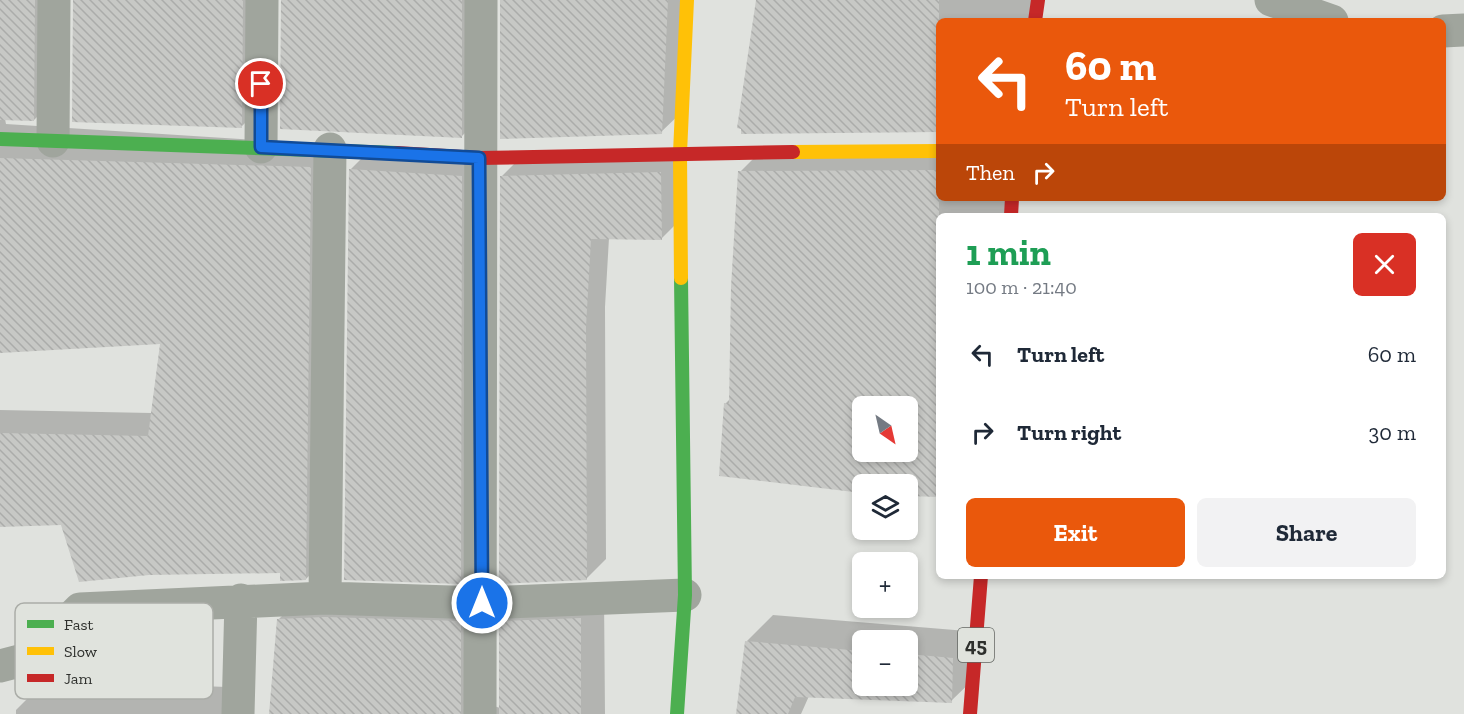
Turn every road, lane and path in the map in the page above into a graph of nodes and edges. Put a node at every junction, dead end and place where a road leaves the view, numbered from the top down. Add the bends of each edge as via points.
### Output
1 (54, 0) edge
2 (262, 0) edge
3 (481, 0) edge
4 (687, 0) edge
5 (1038, 0) edge
6 (1270, 0) edge
7 (1035, 18) edge
8 (1323, 18) edge
9 (1464, 30) edge
10 (1446, 31) edge
11 (0, 139) edge
12 (53, 141) junction
13 (261, 147) junction
14 (330, 149) junction
15 (936, 151) edge
16 (680, 153) junction
17 (479, 158) junction
18 (981, 579) edge
19 (685, 595) junction
20 (325, 597) junction
21 (241, 600) junction
22 (187, 603) edge
23 (482, 603) junction
24 (15, 662) edge
25 (0, 666) edge
26 (238, 714) edge
27 (480, 714) edge
28 (676, 714) edge
29 (970, 714) edge

1 - 12 street
2 - 13 street
3 - 17 street
4 - 16 street
5 - 7 street
6 - 8 street
9 - 10 street
11 - 12 street
12 - 13 street
13 - 14 street
14 - 17 street
14 - 20 street
15 - 16 street
16 - 17 street
16 - 19 street
17 - 23 street
18 - 29 street, 45
19 - 23 street
19 - 28 street
20 - 21 street
20 - 23 street
21 - 22 street
21 - 26 street
23 - 27 street
24 - 25 street

